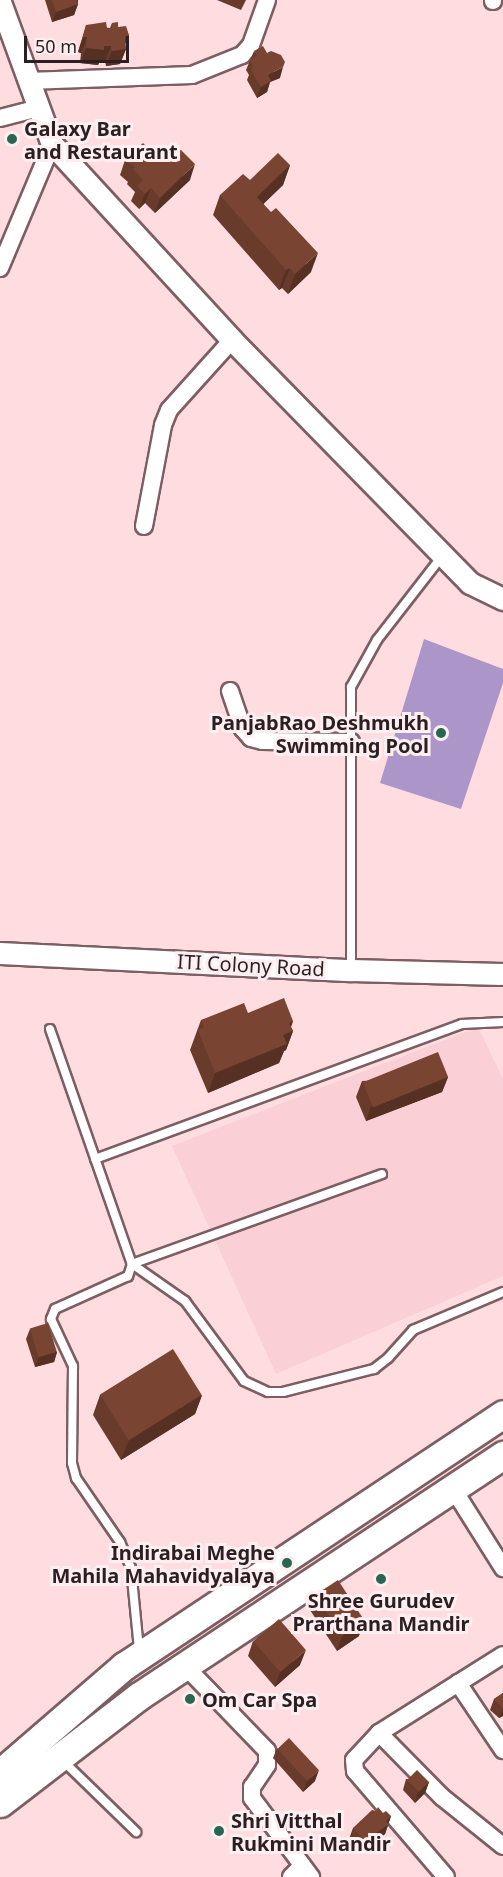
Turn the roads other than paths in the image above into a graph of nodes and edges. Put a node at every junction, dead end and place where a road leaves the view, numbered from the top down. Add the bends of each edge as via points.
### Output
1 (267, 0) edge
2 (0, 2) edge
3 (28, 81) junction
4 (39, 108) junction
5 (0, 118) edge
6 (52, 144) junction
7 (0, 268) edge
8 (232, 340) junction
9 (144, 526) dead end
10 (443, 555) junction
11 (503, 599) edge
12 (230, 692) dead end
13 (351, 742) junction
14 (0, 953) edge
15 (351, 969) junction
16 (503, 974) edge
17 (503, 1022) edge
18 (50, 1029) dead end
19 (95, 1159) junction
20 (382, 1174) dead end
21 (132, 1264) junction
22 (503, 1292) edge
23 (503, 1414) edge
24 (503, 1455) edge
25 (452, 1487) junction
26 (503, 1568) edge
27 (503, 1655) edge
28 (131, 1661) junction
29 (186, 1666) junction
30 (458, 1683) junction
31 (139, 1696) junction
32 (379, 1733) junction
33 (503, 1750) edge
34 (59, 1757) junction
35 (0, 1773) edge
36 (0, 1803) edge
37 (136, 1832) dead end
38 (503, 1846) edge
39 (301, 1873) edge
40 (446, 1877) edge

1 - 3 street via 251,45 242,55 192,75
2 - 3 street
3 - 4 street
4 - 5 street
4 - 6 street
6 - 7 street
6 - 8 street
8 - 9 street via 169,410
8 - 10 street
10 - 11 street via 470,583
10 - 13 lane via 377,640 351,687
12 - 13 street via 243,729 251,738 269,742
13 - 15 lane
14 - 15 street, ITI Colony Road
15 - 16 street, ITI Colony Road
17 - 19 lane via 462,1024
18 - 19 lane
19 - 21 lane
20 - 21 lane
21 - 22 lane via 185,1301 244,1381 268,1392 283,1392 374,1369 413,1330
21 - 28 lane via 128,1276 55,1309 51,1319 73,1366 72,1463 76,1478 120,1542 131,1568
23 - 28 main road
24 - 25 main road
25 - 26 street
25 - 29 main road
27 - 30 street
28 - 31 main road
28 - 35 main road
29 - 31 main road
29 - 39 street via 267,1751 267,1765 252,1787 252,1797
30 - 32 street
30 - 33 street
31 - 34 main road
32 - 38 street via 442,1797
32 - 40 street via 354,1760 354,1771
34 - 36 main road
34 - 37 lane

